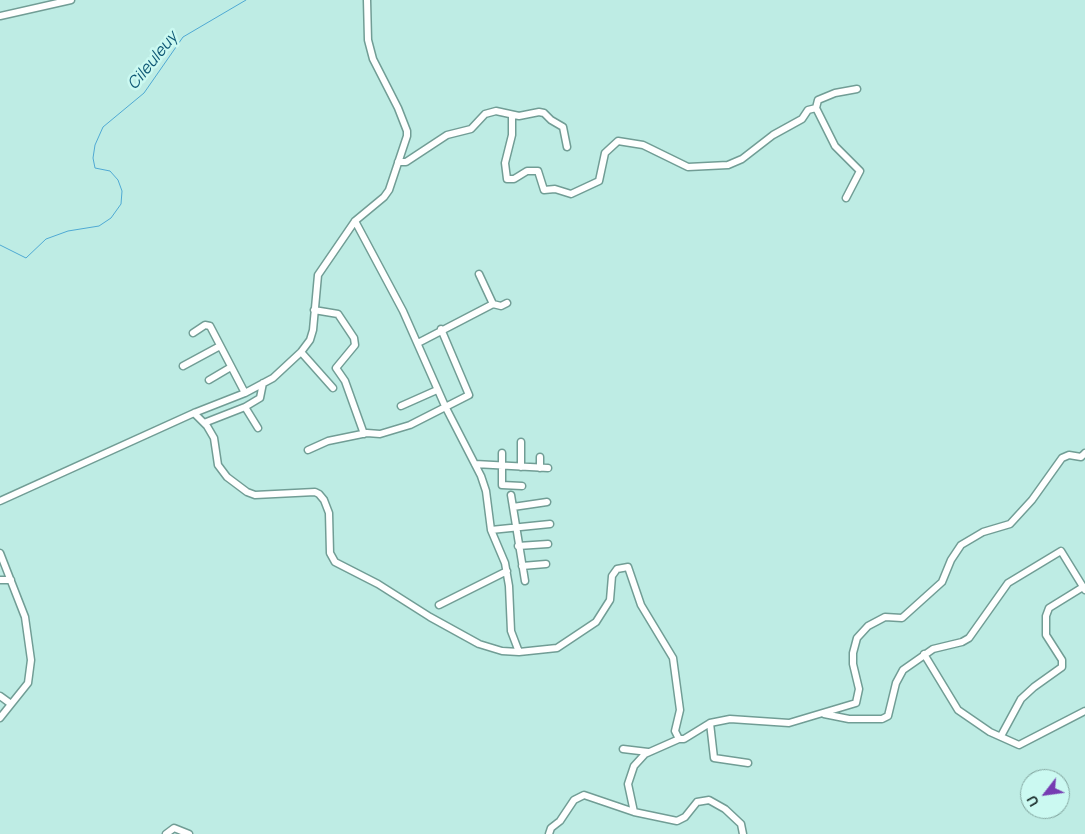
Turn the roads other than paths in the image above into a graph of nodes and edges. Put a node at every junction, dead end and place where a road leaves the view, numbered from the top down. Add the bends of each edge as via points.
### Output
1 (71, 0) edge
2 (367, 0) edge
3 (0, 16) edge
4 (857, 89) dead end
5 (816, 108) junction
6 (512, 116) junction
7 (567, 147) dead end
8 (398, 162) junction
9 (846, 198) dead end
10 (355, 221) junction
11 (479, 274) dead end
12 (493, 304) junction
13 (507, 304) dead end
14 (314, 310) junction
15 (441, 329) junction
16 (193, 333) dead end
17 (418, 342) junction
18 (220, 346) junction
19 (301, 352) junction
20 (183, 366) dead end
21 (230, 367) junction
22 (209, 380) dead end
23 (263, 383) junction
24 (333, 388) dead end
25 (437, 390) junction
26 (245, 393) junction
27 (401, 406) dead end
28 (445, 406) junction
29 (245, 407) junction
30 (194, 413) junction
31 (204, 423) junction
32 (258, 428) dead end
33 (364, 434) junction
34 (521, 442) dead end
35 (308, 450) dead end
36 (502, 453) dead end
37 (1085, 453) edge
38 (540, 457) dead end
39 (475, 464) junction
40 (502, 467) junction
41 (521, 467) junction
42 (540, 468) junction
43 (548, 468) dead end
44 (522, 486) dead end
45 (511, 495) dead end
46 (0, 501) edge
47 (547, 502) dead end
48 (513, 507) junction
49 (550, 524) dead end
50 (516, 527) junction
51 (492, 530) junction
52 (548, 544) dead end
53 (518, 546) junction
54 (0, 552) edge
55 (546, 564) dead end
56 (522, 566) junction
57 (507, 571) junction
58 (0, 580) edge
59 (12, 580) junction
60 (525, 580) dead end
61 (1084, 589) edge
62 (439, 605) dead end
63 (520, 652) junction
64 (924, 654) junction
65 (0, 696) edge
66 (11, 704) junction
67 (1085, 711) edge
68 (823, 713) junction
69 (0, 718) edge
70 (710, 723) junction
71 (1001, 736) junction
72 (679, 739) junction
73 (623, 749) dead end
74 (650, 752) junction
75 (748, 763) dead end
76 (634, 812) junction
77 (166, 834) edge
78 (189, 834) edge
79 (549, 834) edge
80 (743, 834) edge

1 - 3 street
2 - 8 street via 368,40 373,58 407,131
4 - 5 street via 818,100
5 - 6 street via 808,110 802,120 728,165 688,167 656,150 618,141 605,153 599,181 571,194 555,189 544,190 538,171 527,171 514,179 507,179 505,163 512,135
5 - 9 street via 835,146 860,171
6 - 7 street via 544,113 563,127
6 - 8 street via 490,112 474,126 447,135 406,162
8 - 10 street via 393,182 384,197
10 - 14 street via 318,275
10 - 17 street
11 - 12 street
12 - 13 street
12 - 15 street
14 - 19 street via 311,335
14 - 33 street via 338,314 354,338 355,345 336,368 346,381
15 - 17 street
15 - 28 street via 470,393
16 - 18 street via 208,325
17 - 25 street
18 - 20 street
18 - 21 street
19 - 23 street
19 - 24 street
21 - 22 street
21 - 26 street
23 - 26 street
23 - 29 street via 259,399
25 - 27 street
25 - 28 street
26 - 30 street
28 - 33 street via 410,425 377,435
28 - 39 street
29 - 31 street
29 - 32 street
30 - 31 street
30 - 46 street
31 - 63 street via 214,438 218,465 227,477 247,492 255,495 315,492 322,496 331,527 331,557 340,567 378,584 479,644
33 - 35 street via 328,441
34 - 41 street
36 - 40 street
37 - 68 street via 1081,457 1069,454 1062,458 1010,524 983,532 961,545 942,582 902,618 885,617 868,626 857,638 853,653 858,701
38 - 42 street
39 - 40 street
39 - 51 street via 486,491
40 - 41 street
40 - 44 street via 502,485
41 - 42 street
42 - 43 street
45 - 48 street
47 - 48 street
48 - 50 street
49 - 50 street
50 - 51 street
50 - 53 street
51 - 57 street
52 - 53 street
53 - 56 street
54 - 59 street
55 - 56 street
56 - 60 street
57 - 62 street
57 - 63 street via 511,631
58 - 59 street
59 - 66 street via 25,617 31,660 28,683
61 - 64 street via 1061,551 1008,583 969,638
61 - 71 street via 1049,608 1046,634 1062,660 1062,667 1021,699
63 - 72 street via 558,648 589,628 610,600 612,576 617,568 628,567 641,605 673,658 680,710 675,732
64 - 68 street via 898,676 888,716 882,719 850,719
64 - 71 street via 958,710
65 - 66 street
66 - 69 street
67 - 71 street via 1023,744
68 - 70 street via 789,723 730,719
70 - 72 street
70 - 75 street via 714,758
72 - 74 street
73 - 74 street
74 - 76 street via 638,760 629,778
76 - 79 street via 584,795 574,800
76 - 80 street via 677,821 697,802 709,800 741,824
77 - 78 street via 174,828

